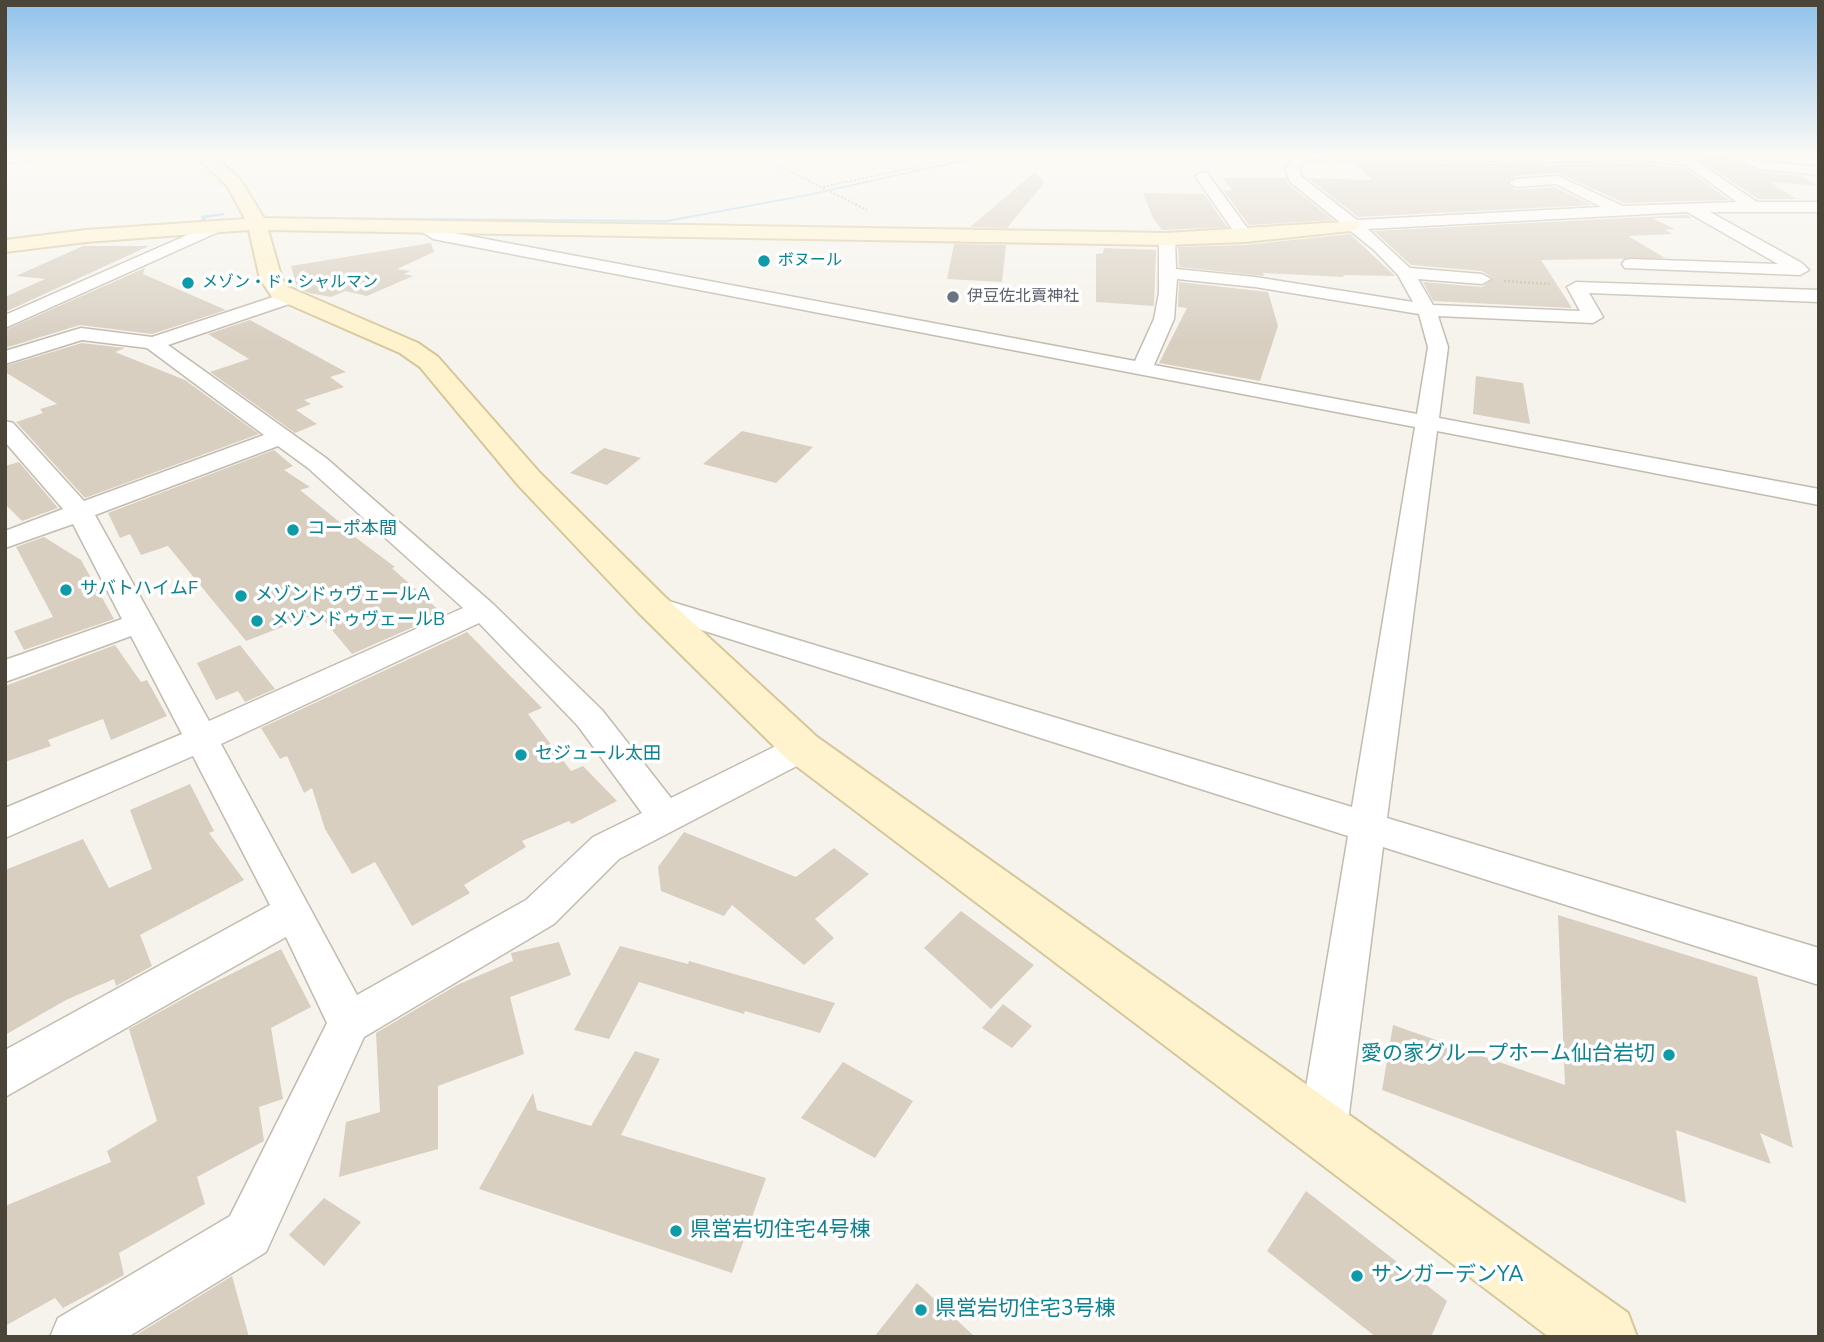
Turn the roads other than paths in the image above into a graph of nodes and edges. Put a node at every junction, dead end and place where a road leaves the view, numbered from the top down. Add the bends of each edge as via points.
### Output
1 (237, 217) edge
2 (1231, 217) edge
3 (1340, 217) edge
4 (1512, 217) edge
5 (1705, 217) edge
6 (238, 225) junction
7 (1350, 225) junction
8 (423, 227) junction
9 (1245, 236) junction
10 (1167, 239) junction
11 (5, 246) edge
12 (1631, 264) dead end
13 (1800, 270) junction
14 (1166, 273) junction
15 (1405, 273) junction
16 (1482, 279) road end
17 (1819, 280) edge
18 (1819, 296) edge
19 (288, 298) junction
20 (1427, 310) junction
21 (5, 322) edge
22 (153, 343) junction
23 (5, 358) edge
24 (1142, 369) junction
25 (1429, 423) junction
26 (282, 436) junction
27 (13, 447) edge
28 (1819, 496) edge
29 (80, 512) junction
30 (5, 540) edge
31 (652, 605) junction
32 (482, 610) junction
33 (139, 623) junction
34 (5, 672) edge
35 (201, 739) junction
36 (802, 748) junction
37 (666, 818) junction
38 (5, 824) edge
39 (1368, 827) junction
40 (294, 912) junction
41 (1819, 967) edge
42 (349, 1023) junction
43 (5, 1075) edge
44 (1322, 1129) junction
45 (78, 1336) edge
46 (1604, 1337) edge

1 - 6 street
2 - 9 street
3 - 7 street
4 - 7 street
5 - 13 street
6 - 8 street
6 - 11 street
6 - 19 street
6 - 21 street
7 - 9 street
7 - 15 street via 1380,246
8 - 10 street
8 - 24 street via 433,234
9 - 10 street
10 - 14 street
12 - 13 street
13 - 17 street
14 - 20 street via 1255,282
14 - 24 street via 1164,319
15 - 16 street
15 - 20 street
18 - 20 street via 1576,287 1593,317
19 - 22 street
19 - 31 street via 409,348 429,362 529,479
20 - 25 street via 1438,347
22 - 23 street via 81,334
22 - 26 street
24 - 25 street
25 - 28 street
25 - 39 street
26 - 29 street
26 - 32 street
27 - 29 street
29 - 30 street
29 - 33 street
31 - 36 street
31 - 39 street
32 - 35 street
32 - 37 street via 590,718
33 - 34 street
33 - 35 street
35 - 38 street
35 - 40 street
36 - 37 street
36 - 44 street
37 - 42 street via 606,848 540,912
39 - 41 street
39 - 44 street
40 - 42 street
40 - 43 street
42 - 45 street via 248,1234
44 - 46 street

